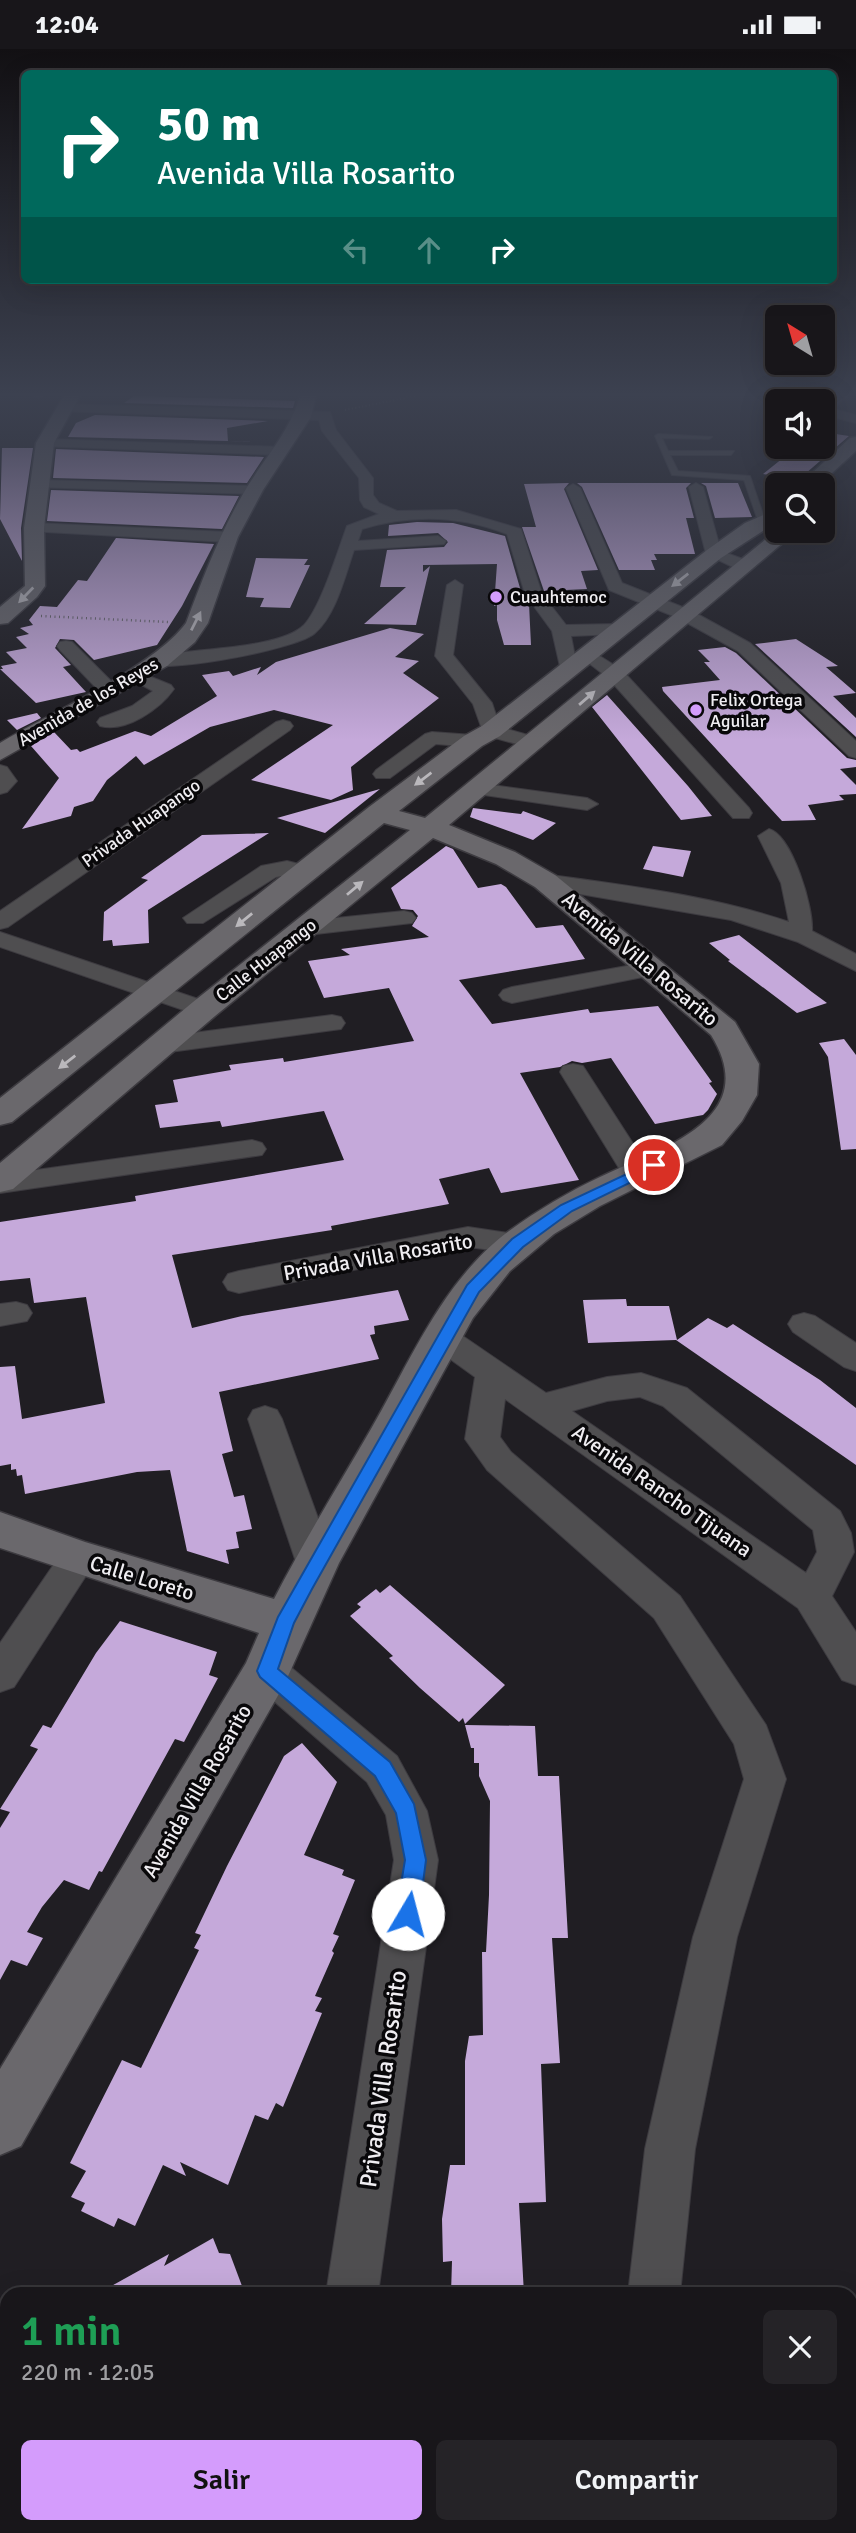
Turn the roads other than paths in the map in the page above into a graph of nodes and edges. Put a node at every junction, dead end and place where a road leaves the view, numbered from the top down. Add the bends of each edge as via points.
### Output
1 (36, 508) edge
2 (244, 508) edge
3 (377, 508) edge
4 (581, 508) edge
5 (702, 508) edge
6 (394, 515) junction
7 (34, 528) junction
8 (765, 532) edge
9 (228, 537) junction
10 (438, 541) dead end
11 (765, 542) edge
12 (347, 546) junction
13 (714, 554) junction
14 (745, 566) junction
15 (455, 585) dead end
16 (653, 602) junction
17 (684, 614) junction
18 (2, 615) edge
19 (618, 629) junction
20 (561, 631) junction
21 (66, 646) dead end
22 (578, 660) junction
23 (159, 661) junction
24 (615, 674) junction
25 (134, 675) junction
26 (108, 689) junction
27 (107, 722) dead end
28 (283, 726) dead end
29 (482, 736) junction
30 (535, 743) junction
31 (856, 752) edge
32 (0, 754) edge
33 (0, 771) edge
34 (383, 774) dead end
35 (0, 788) edge
36 (477, 789) junction
37 (587, 804) dead end
38 (741, 813) dead end
39 (379, 814) junction
40 (429, 827) junction
41 (769, 836) dead end
42 (303, 872) junction
43 (545, 881) junction
44 (195, 918) dead end
45 (404, 918) dead end
46 (0, 922) edge
47 (307, 928) junction
48 (800, 934) junction
49 (0, 939) edge
50 (856, 964) edge
51 (654, 968) junction
52 (157, 991) junction
53 (512, 995) dead end
54 (204, 1009) junction
55 (332, 1023) dead end
56 (162, 1045) junction
57 (573, 1072) dead end
58 (0, 1115) edge
59 (252, 1149) dead end
60 (638, 1173) junction
61 (0, 1182) edge
62 (517, 1243) junction
63 (239, 1282) dead end
64 (804, 1324) dead end
65 (443, 1338) junction
66 (856, 1359) edge
67 (492, 1372) junction
68 (541, 1407) junction
69 (265, 1419) dead end
70 (0, 1529) edge
71 (78, 1558) junction
72 (316, 1565) junction
73 (811, 1597) junction
74 (285, 1622) junction
75 (856, 1668) edge
76 (267, 1671) junction
77 (0, 1675) edge
78 (0, 2125) edge
79 (353, 2287) edge
80 (655, 2287) edge

1 - 7 main road
2 - 9 main road, Avenida de los Reyes
3 - 6 street
4 - 16 street via 611,582
5 - 13 street
6 - 12 street via 355,526
6 - 20 street via 464,514 515,532 534,594
7 - 9 street
7 -> 18 main road via 35,586
8 - 13 main road
23 -> 9 main road, Avenida de los Reyes via 197,624
10 - 12 street
11 - 14 main road, Calle Huapango
12 - 23 street via 316,618 303,635 268,645
13 - 14 street
13 -> 16 main road
14 - 17 main road, Calle Huapango
15 - 29 street via 444,656 482,703
16 - 17 street
16 - 19 main road
17 - 24 main road, Calle Huapango
17 - 31 street via 744,647
19 - 20 street
19 - 22 main road
20 - 22 street
21 - 26 street
22 - 24 street
22 - 29 main road
23 - 25 main road, Avenida de los Reyes
30 -> 24 main road, Calle Huapango
24 - 38 street
25 - 26 main road, Avenida de los Reyes
25 - 27 street via 158,683 164,688 161,694 140,709
26 - 32 main road, Avenida de los Reyes
28 - 46 street, Privada Huapango
29 - 30 street
29 - 34 street via 432,738
29 -> 39 main road
30 - 36 main road, Calle Huapango
33 - 35 street via 7,781
36 - 37 street
36 - 40 main road, Calle Huapango
39 - 40 main road, Avenida Villa Rosarito
39 - 42 main road
40 - 43 main road, Avenida Villa Rosarito via 496,852
47 -> 40 main road, Calle Huapango
41 - 48 street via 799,899
42 - 44 street via 287,868 269,871
42 -> 52 main road
43 - 48 street via 707,907
43 - 51 main road, Avenida Villa Rosarito
45 - 47 street
47 - 54 main road, Calle Huapango
48 - 50 street
49 - 52 street
51 - 53 street
51 - 60 main road, Avenida Villa Rosarito via 724,1029 743,1062 744,1085 726,1122 710,1137
52 - 54 street
52 -> 58 main road
54 - 56 main road, Calle Huapango
55 - 56 street
56 - 61 main road, Calle Huapango
57 - 60 street
59 - 61 street
60 - 62 main road, Avenida Villa Rosarito via 566,1208
62 - 63 street, Privada Villa Rosarito via 468,1237
62 - 65 main road, Avenida Villa Rosarito via 472,1289
64 - 66 street
65 - 67 street, Avenida Rancho Tijuana
65 - 72 main road, Avenida Villa Rosarito
67 - 68 street, Avenida Rancho Tijuana
67 - 80 street via 482,1439 499,1461 667,1607 751,1738 765,1779 715,1937 670,2149
68 - 73 street, Avenida Rancho Tijuana
68 - 73 street via 641,1385 675,1397 827,1521 837,1540 835,1558
69 - 72 street
70 - 71 main road, Calle Loreto
71 - 74 main road, Calle Loreto
71 - 77 street
72 - 74 main road, Avenida Villa Rosarito
73 - 75 street, Avenida Rancho Tijuana
74 - 76 main road, Avenida Villa Rosarito
76 - 78 main road, Avenida Villa Rosarito
76 - 79 street, Privada Villa Rosarito via 382,1769 406,1811 415,1860

